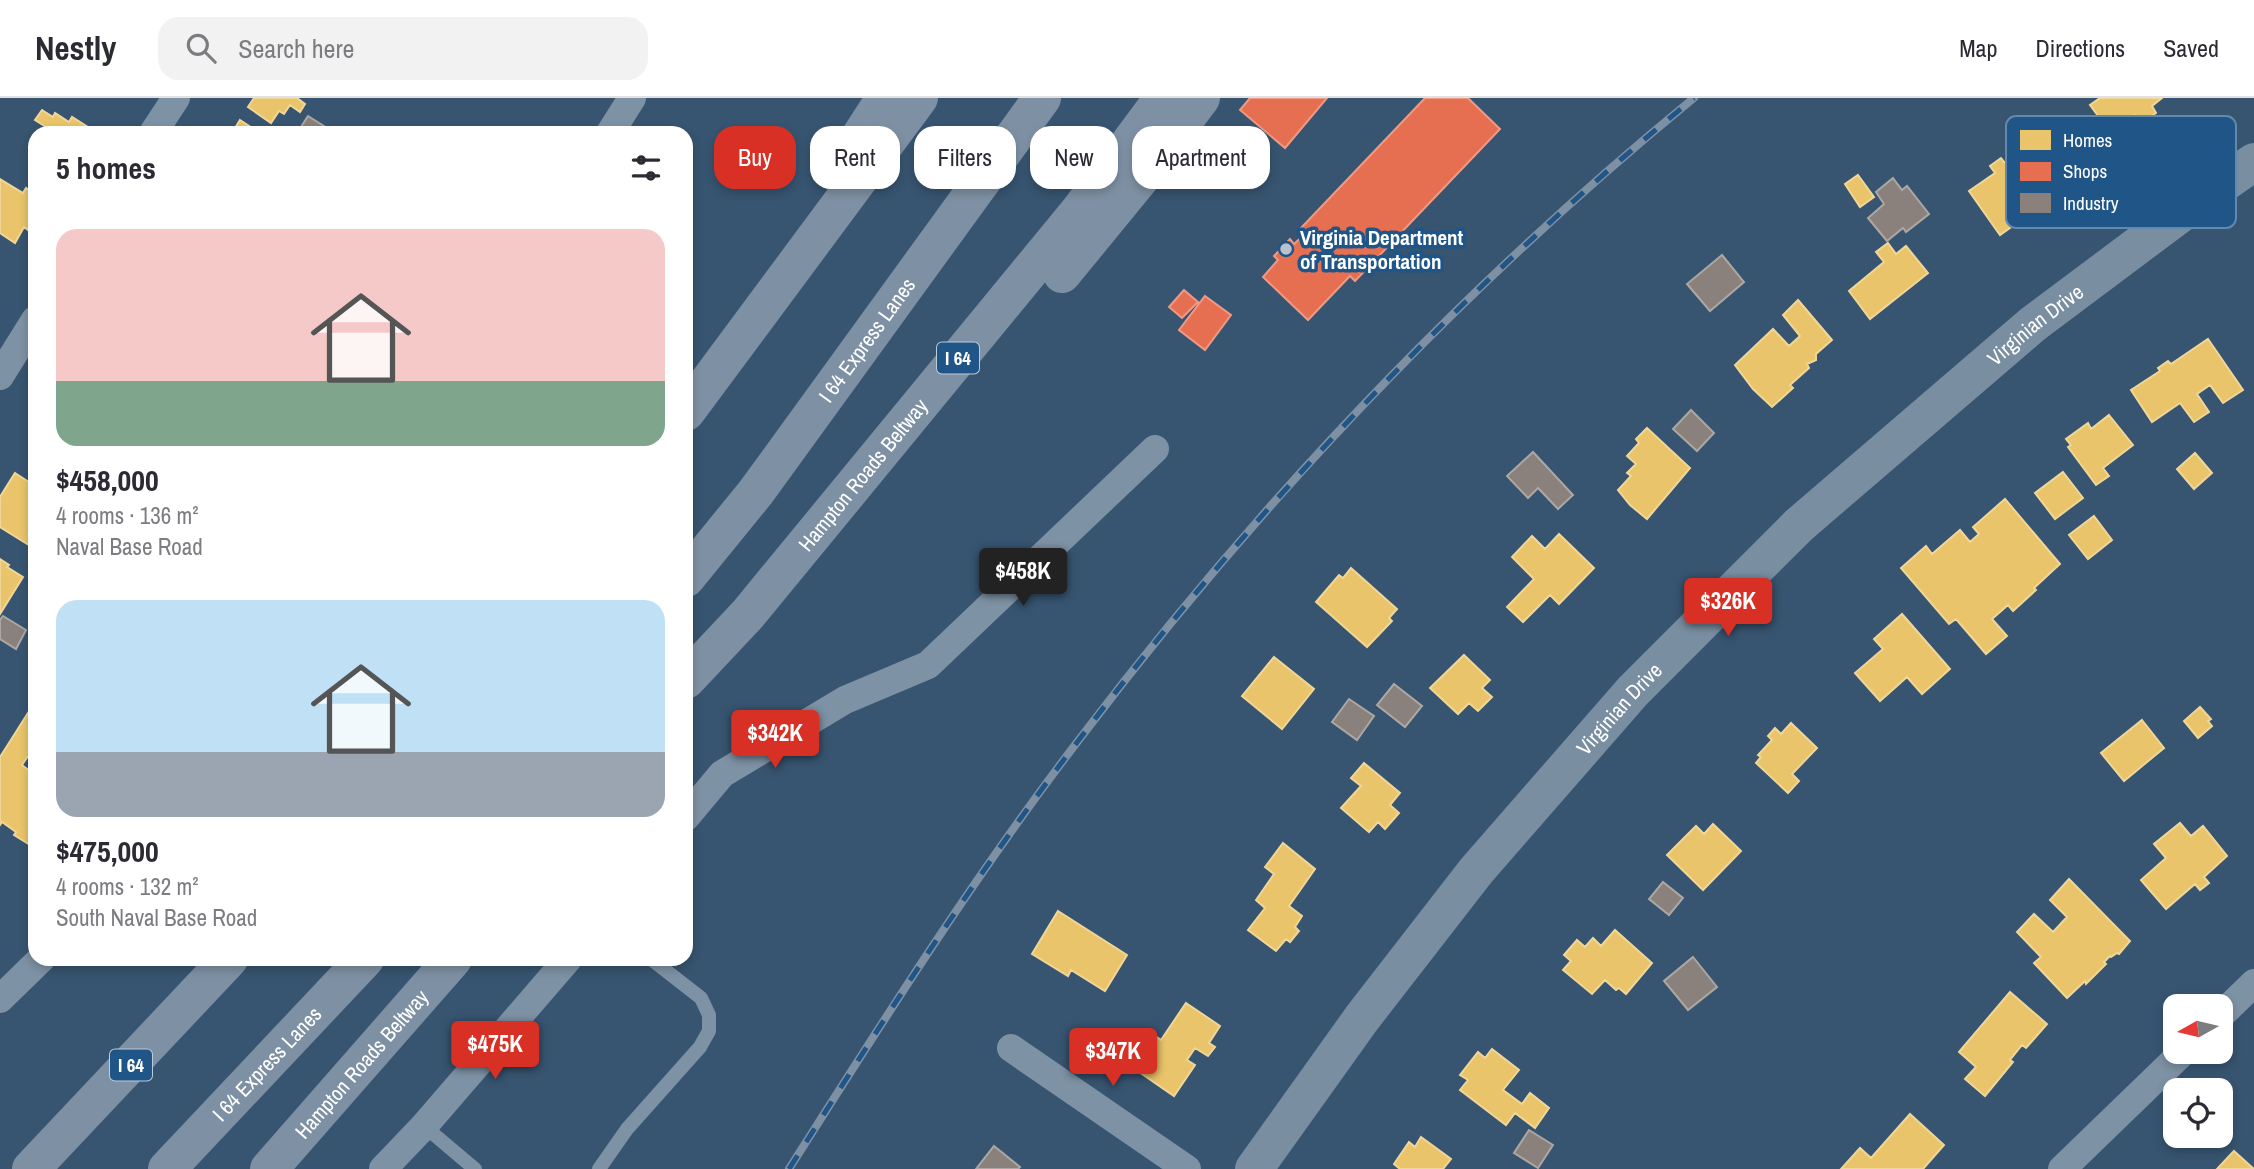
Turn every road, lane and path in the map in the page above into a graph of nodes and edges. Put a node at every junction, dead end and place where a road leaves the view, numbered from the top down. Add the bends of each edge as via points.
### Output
1 (176, 98) edge
2 (885, 98) edge
3 (919, 98) edge
4 (1042, 98) edge
5 (1163, 98) edge
6 (1201, 98) edge
7 (624, 101) edge
8 (158, 126) edge
9 (613, 126) edge
10 (2254, 162) edge
11 (2236, 175) edge
12 (2164, 228) edge
13 (28, 331) edge
14 (0, 376) edge
15 (710, 380) junction
16 (693, 403) edge
17 (1155, 449) dead end
18 (693, 569) edge
19 (748, 614) junction
20 (693, 673) edge
21 (693, 809) edge
22 (34, 966) edge
23 (222, 966) edge
24 (358, 966) edge
25 (447, 966) edge
26 (562, 966) edge
27 (659, 966) edge
28 (2254, 983) edge
29 (0, 999) edge
30 (2233, 1003) edge
31 (1011, 1048) dead end
32 (2171, 1064) edge
33 (424, 1126) junction
34 (32, 1169) edge
35 (167, 1169) edge
36 (269, 1169) edge
37 (383, 1169) edge
38 (475, 1169) edge
39 (599, 1169) edge
40 (1187, 1169) edge
41 (1254, 1169) edge
42 (2062, 1169) edge

1 - 8 street
2 - 15 highway
3 - 15 highway
4 - 18 highway, I 64 Express Lanes via 756,492
5 - 19 highway, Hampton Roads Beltway / I 64 via 1080,210
6 - 19 highway via 1139,180 847,534
7 - 9 street
10 - 11 street, Virginian Drive
12 - 41 street, Virginian Drive via 2033,324 1799,525 1633,691 1476,872 1362,1018
13 - 14 street
15 - 16 highway
17 - 21 street via 928,665 845,700 722,774
19 - 20 highway, Hampton Roads Beltway / I 64
22 - 29 street
23 - 34 highway, I 64
24 - 35 highway, I 64 Express Lanes
25 - 36 highway, Hampton Roads Beltway
26 - 33 street
27 - 39 lane via 701,998 709,1015 709,1031
28 - 30 street
31 - 40 street
32 - 42 street
33 - 37 street
33 - 38 lane

